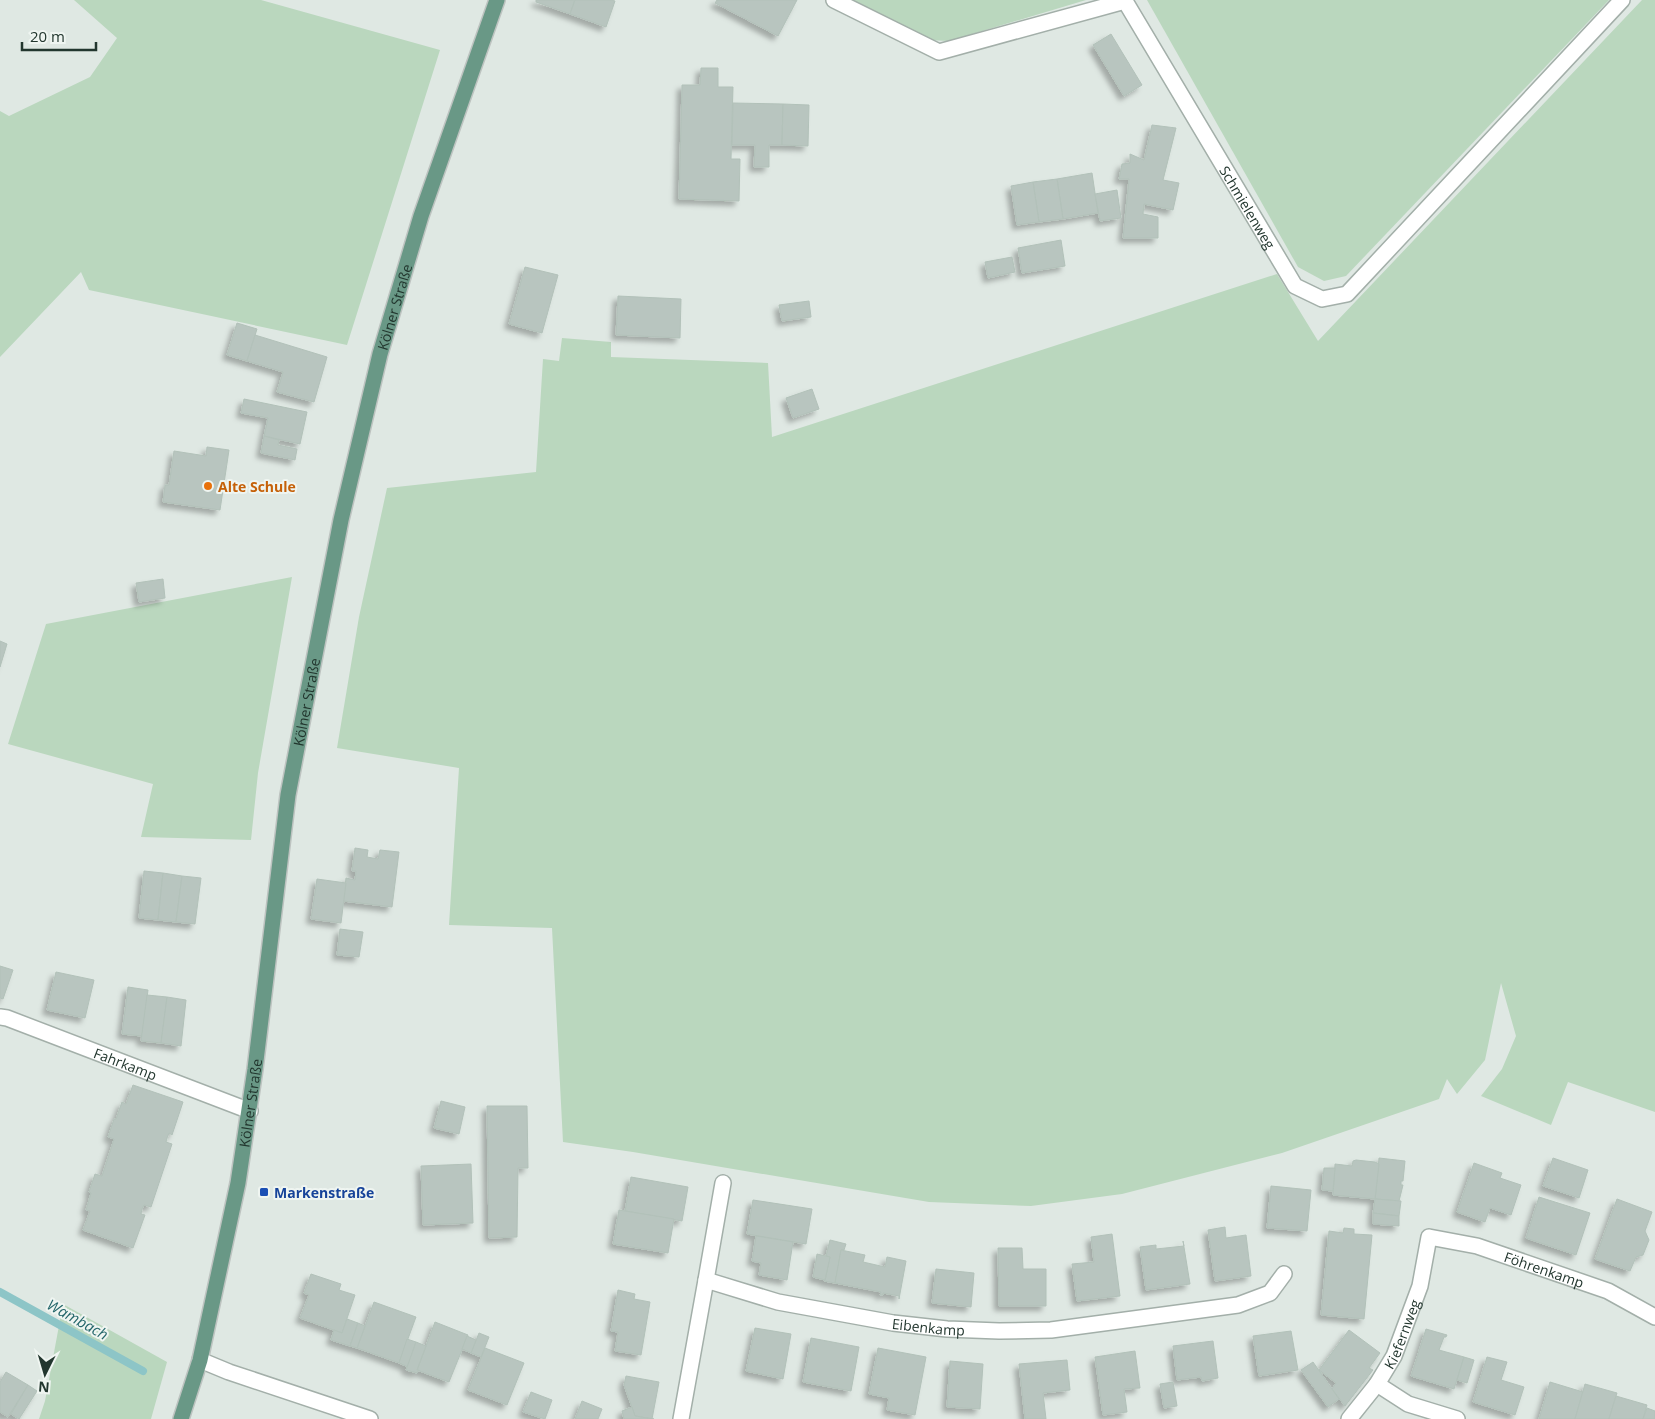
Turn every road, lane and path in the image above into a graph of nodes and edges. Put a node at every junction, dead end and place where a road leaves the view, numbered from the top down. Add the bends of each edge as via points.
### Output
1 (497, 0) edge
2 (834, 0) edge
3 (1622, 0) edge
4 (0, 1017) edge
5 (250, 1111) junction
6 (723, 1183) dead end
7 (1429, 1237) joint
8 (1284, 1274) dead end
9 (706, 1280) junction
10 (1655, 1317) edge
11 (200, 1360) junction
12 (1377, 1384) junction
13 (181, 1419) edge
14 (370, 1419) edge
15 (681, 1419) edge
16 (1349, 1419) edge
17 (1457, 1419) edge

1 - 5 main road, Kölner Straße via 421,216 380,354 340,520 288,795
2 - 3 street, Schmielenweg via 939,52 1125,1 1295,286 1322,299 1347,294
4 - 5 street, Fahrkamp
5 - 11 main road, Kölner Straße
6 - 9 street
7 - 10 street, Föhrenkamp via 1477,1246 1608,1291
7 - 12 street, Kiefernweg via 1420,1286 1394,1356
8 - 9 street, Eibenkamp via 1270,1293 1238,1305 1051,1330 999,1331 893,1323 778,1302
9 - 15 street
11 - 13 main road, Kölner Straße
11 - 14 street
12 - 16 street, Kiefernweg
12 - 17 street via 1408,1404

